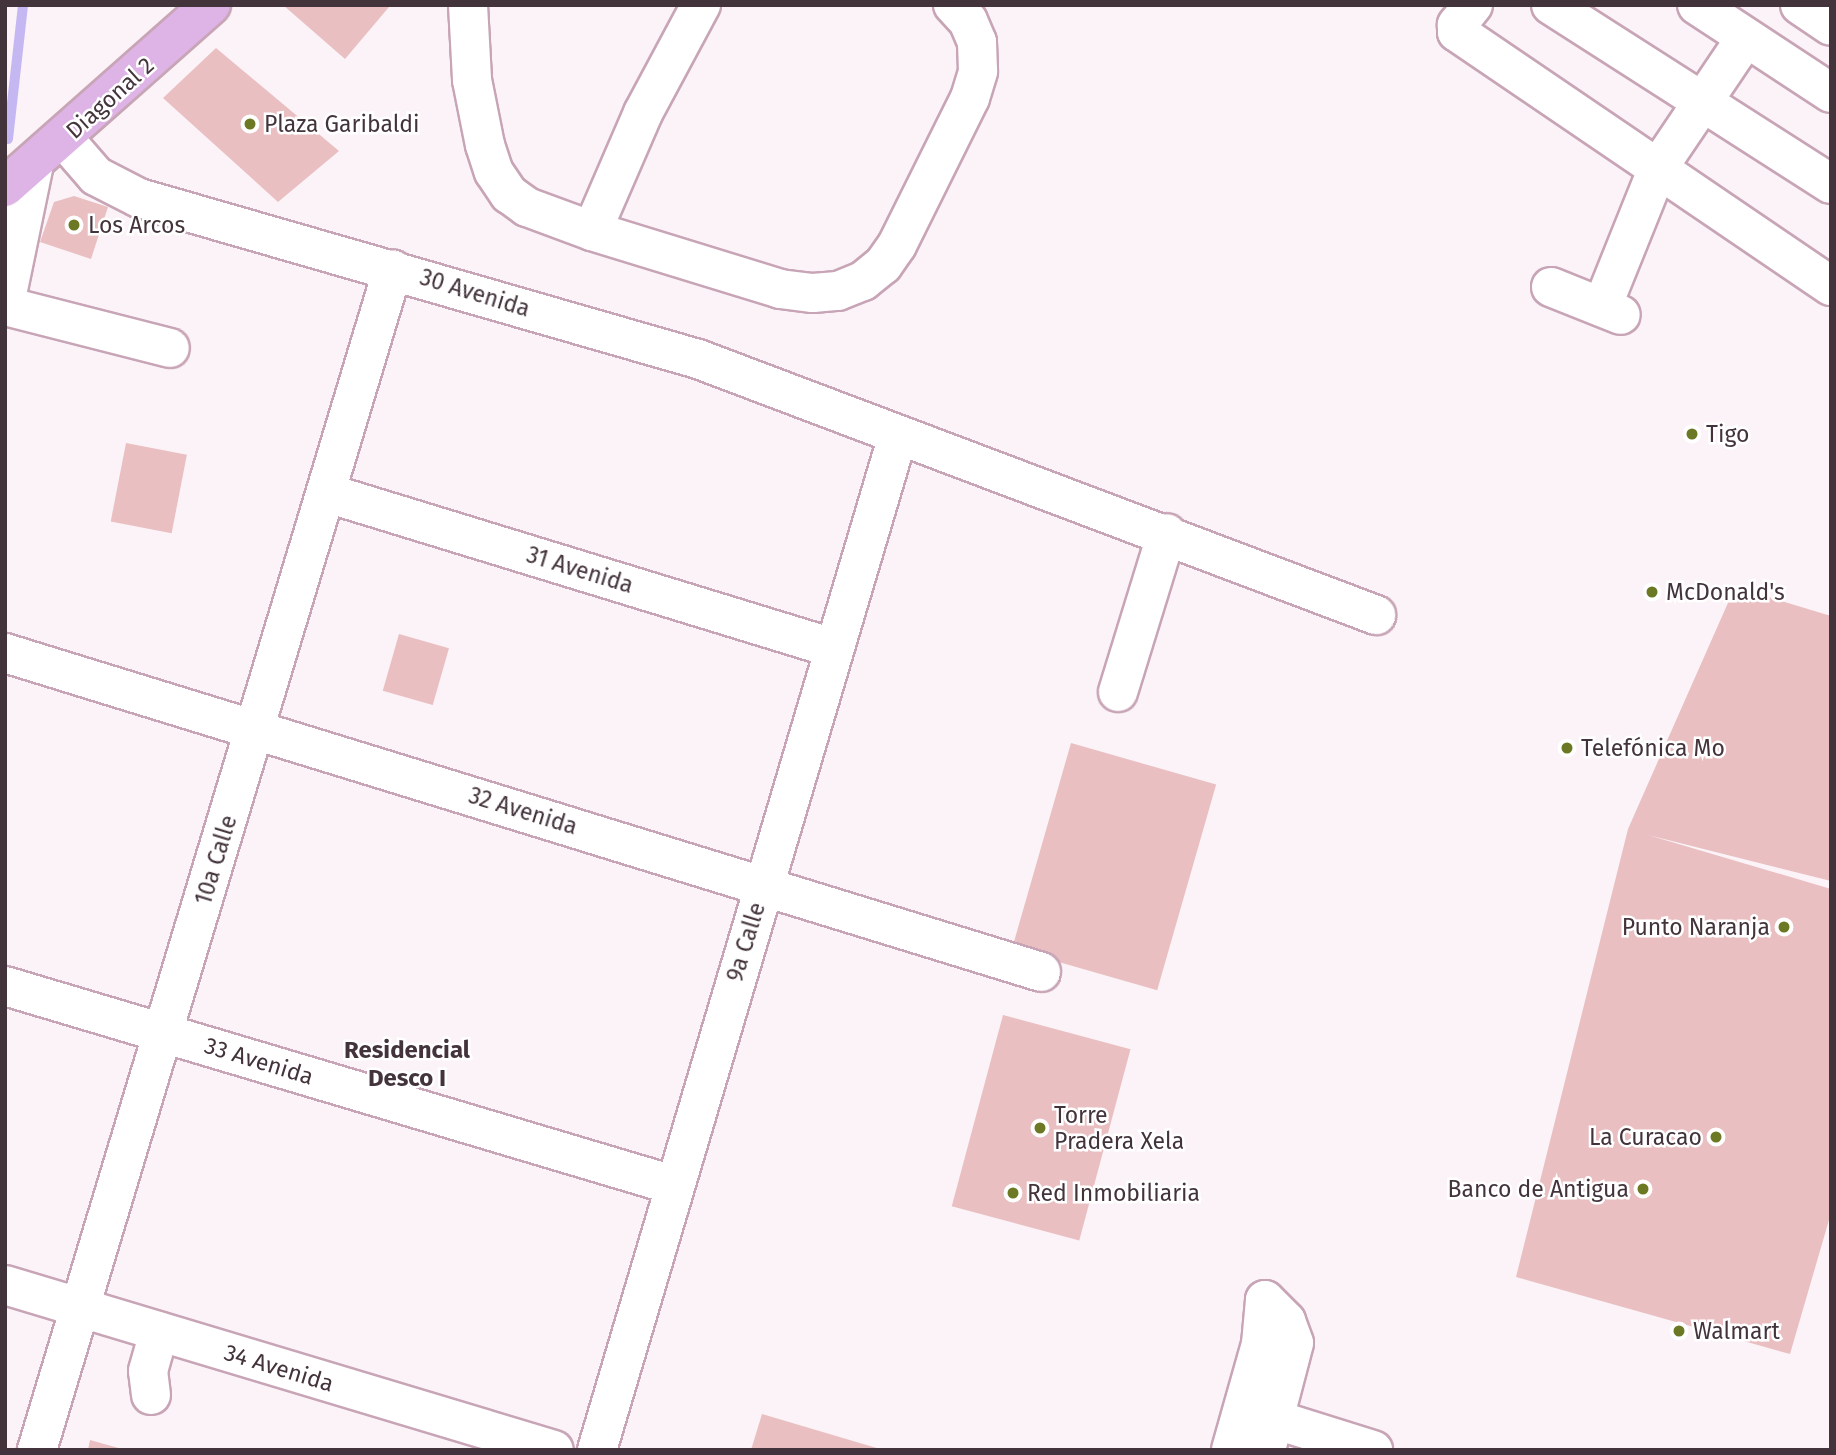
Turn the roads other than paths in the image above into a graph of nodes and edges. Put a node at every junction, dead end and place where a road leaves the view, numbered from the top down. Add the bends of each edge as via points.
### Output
1 (211, 5) edge
2 (468, 5) edge
3 (701, 5) edge
4 (953, 5) edge
5 (1474, 5) edge
6 (1551, 5) edge
7 (1697, 5) edge
8 (1800, 5) edge
9 (1831, 26) edge
10 (1745, 39) junction
11 (1831, 93) edge
12 (1702, 101) junction
13 (64, 139) junction
14 (1658, 168) junction
15 (20, 176) edge
16 (1831, 184) edge
17 (593, 231) junction
18 (393, 268) junction
19 (1831, 286) edge
20 (1552, 287) dead end
21 (5, 305) edge
22 (170, 348) dead end
23 (898, 435) junction
24 (327, 493) junction
25 (1167, 533) junction
26 (1376, 615) dead end
27 (833, 648) junction
28 (5, 653) edge
29 (1118, 692) dead end
30 (256, 729) junction
31 (763, 884) junction
32 (1041, 972) dead end
33 (5, 986) edge
34 (164, 1032) junction
35 (673, 1185) junction
36 (5, 1285) edge
37 (81, 1309) junction
38 (159, 1332) junction
39 (151, 1395) dead end
40 (1261, 1426) edge
41 (37, 1450) edge
42 (554, 1450) edge
43 (597, 1450) edge
44 (1231, 1450) edge
45 (1373, 1450) edge

1 - 13 main road, Diagonal 2
2 - 17 street via 472,80 494,172 509,194 527,207
3 - 17 street via 643,113
4 - 17 street via 968,20 977,42 978,71 970,99 897,245 863,281 838,291 780,289
5 - 14 street via 1457,25 1457,32
6 - 12 street
7 - 10 street
8 - 9 street
10 - 11 street
10 - 12 street
12 - 14 street
12 - 16 street
13 - 15 main road, Diagonal 2
13 - 18 street, 30 Avenida via 96,176 139,198
14 - 19 street
14 - 20 street via 1611,311
15 - 21 street
18 - 23 street, 30 Avenida via 698,359
18 - 24 street, 10a Calle
21 - 22 street
23 - 25 street, 30 Avenida
23 - 27 street, 9a Calle
24 - 27 street, 31 Avenida
24 - 30 street, 10a Calle
25 - 26 street, 30 Avenida
25 - 29 street
27 - 31 street, 9a Calle
28 - 30 street, 32 Avenida
30 - 31 street, 32 Avenida
30 - 34 street, 10a Calle
31 - 32 street, 32 Avenida
31 - 35 street, 9a Calle
33 - 34 street, 33 Avenida
34 - 35 street, 33 Avenida
34 - 37 street, 10a Calle
35 - 43 street, 9a Calle
36 - 37 street, 34 Avenida
37 - 38 street, 34 Avenida
37 - 41 street, 10a Calle
38 - 39 street via 148,1371
38 - 42 street, 34 Avenida
40 - 44 street
40 - 45 street

